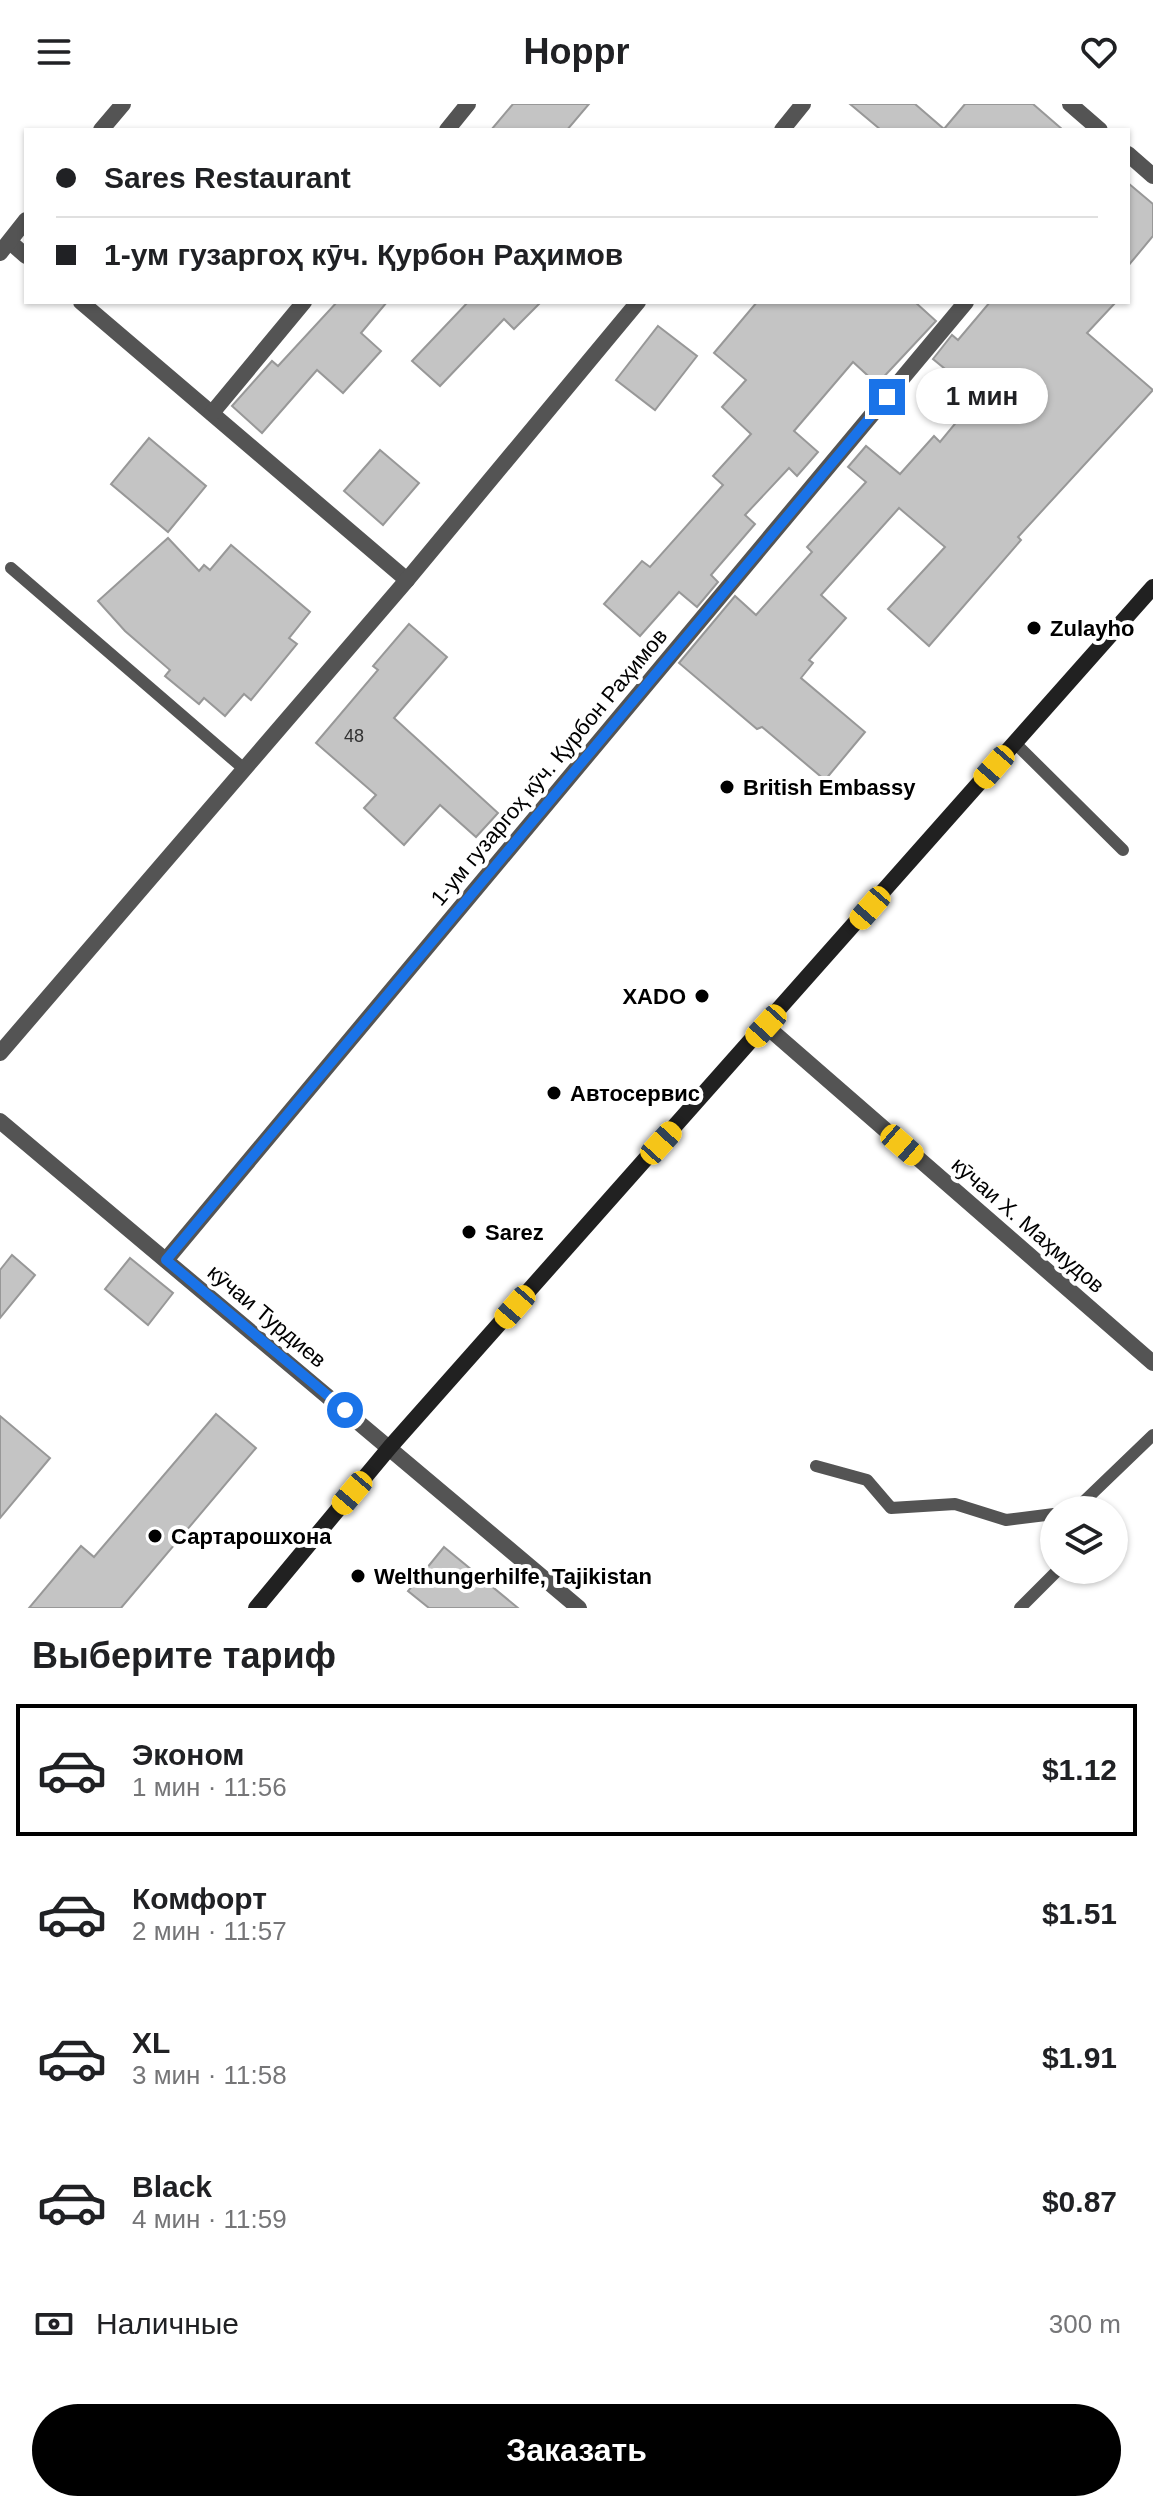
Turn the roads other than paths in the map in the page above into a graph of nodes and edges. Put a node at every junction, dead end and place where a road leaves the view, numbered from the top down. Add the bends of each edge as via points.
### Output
1 (123, 104) edge
2 (468, 104) edge
3 (803, 104) edge
4 (1070, 104) edge
5 (103, 128) edge
6 (449, 128) edge
7 (784, 128) edge
8 (1098, 128) edge
9 (1130, 156) edge
10 (1153, 176) edge
11 (24, 223) edge
12 (5, 248) edge
13 (24, 255) edge
14 (83, 304) edge
15 (302, 304) edge
16 (636, 304) edge
17 (964, 304) edge
18 (212, 413) junction
19 (11, 568) dead end
20 (407, 580) junction
21 (1153, 587) edge
22 (1015, 743) junction
23 (243, 768) junction
24 (1123, 850) dead end
25 (766, 1026) junction
26 (0, 1053) edge
27 (0, 1121) edge
28 (166, 1260) junction
29 (1153, 1363) edge
30 (1153, 1435) edge
31 (390, 1447) junction
32 (816, 1466) dead end
33 (1089, 1496) edge
34 (1040, 1516) edge
35 (1044, 1584) edge
36 (256, 1608) edge
37 (579, 1608) edge
38 (1020, 1608) edge

1 - 5 street
2 - 6 street
3 - 7 street
4 - 8 street
9 - 10 street
11 - 12 street
12 - 13 street
14 - 18 street
15 - 18 street
16 - 20 street
17 - 28 street, 1-ум гузаргоҳ кӯч. Қурбон Раҳимов
18 - 20 street
19 - 23 lane
20 - 23 street
21 - 22 main road
22 - 24 lane
22 - 25 main road
23 - 26 street
25 - 29 street, кӯчаи Х. Маҳмудов
25 - 31 main road
27 - 28 street, кӯчаи Турдиев
28 - 31 street, кӯчаи Турдиев
30 - 33 lane
31 - 36 main road
31 - 37 street, кӯчаи Турдиев
32 - 34 lane via 867,1480 891,1508 955,1504 1006,1520
35 - 38 lane

